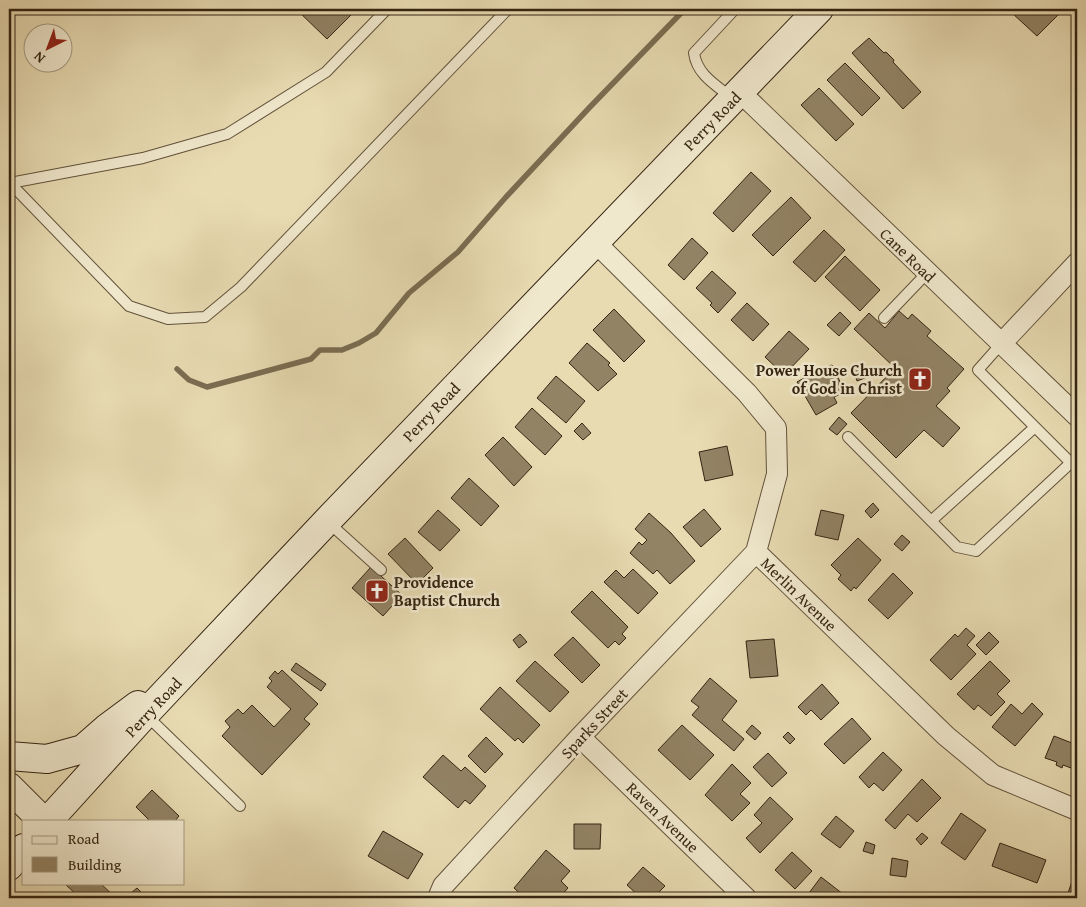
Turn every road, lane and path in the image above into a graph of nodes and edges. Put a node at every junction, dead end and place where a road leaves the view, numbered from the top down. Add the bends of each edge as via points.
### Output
1 (387, 9) edge
2 (508, 9) edge
3 (735, 9) edge
4 (819, 9) edge
5 (736, 96) junction
6 (9, 183) edge
7 (594, 241) junction
8 (1077, 263) edge
9 (926, 273) junction
10 (884, 318) dead end
11 (1001, 344) junction
12 (1077, 416) edge
13 (1035, 427) junction
14 (848, 437) dead end
15 (1074, 460) edge
16 (327, 521) junction
17 (931, 521) junction
18 (756, 552) junction
19 (381, 570) dead end
20 (186, 671) junction
21 (145, 714) junction
22 (580, 736) junction
23 (9, 756) edge
24 (9, 787) edge
25 (240, 806) dead end
26 (1077, 810) edge
27 (43, 820) edge
28 (49, 820) edge
29 (22, 850) edge
30 (9, 866) edge
31 (438, 898) edge
32 (746, 898) edge

1 - 6 lane via 326,72 227,134 143,158
2 - 6 lane via 241,287 206,317 168,319 129,306
3 - 5 lane via 694,53 704,75
4 - 5 main road, Perry Road
5 - 7 main road, Perry Road
5 - 9 street, Cane Road
7 - 16 main road, Perry Road
7 - 18 street, Merlin Avenue via 747,393 776,428 777,474
8 - 11 street
9 - 10 lane
9 - 11 street, Cane Road
11 - 12 street, Cane Road
11 - 13 lane via 978,370
13 - 15 lane
13 - 17 lane
14 - 17 lane
15 - 17 lane via 976,551 957,548
16 - 19 lane
16 - 20 main road, Perry Road
18 - 22 street, Sparks Street
18 - 26 street, Merlin Avenue via 946,736 993,775
20 - 21 main road, Perry Road
20 - 23 main road via 83,749 48,759
21 - 25 lane
21 - 28 main road, Perry Road
22 - 31 street, Sparks Street via 443,886
22 - 32 street, Raven Avenue
24 - 27 main road
29 - 30 main road

